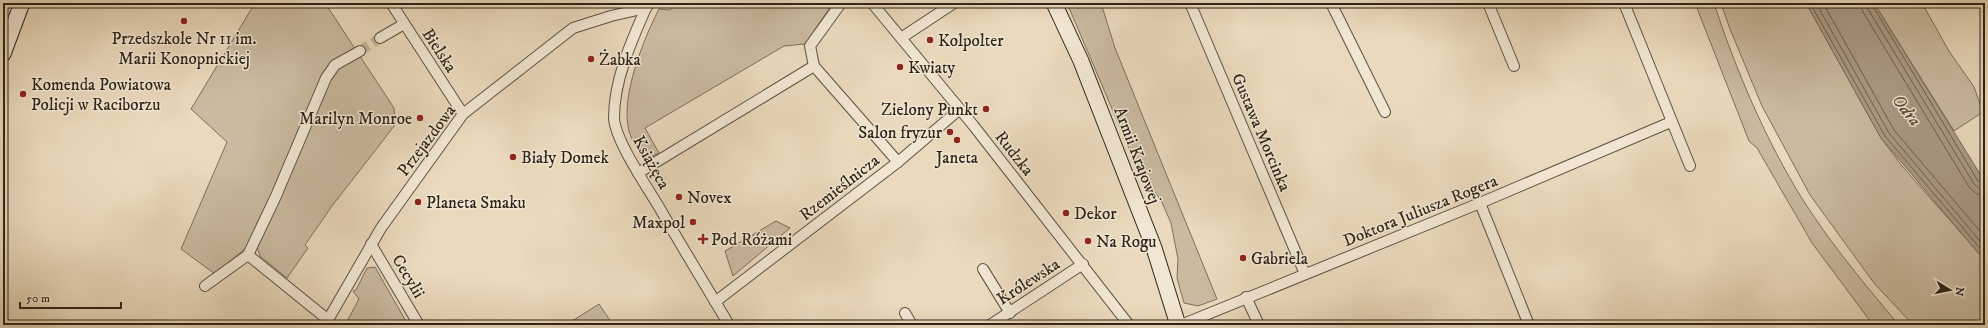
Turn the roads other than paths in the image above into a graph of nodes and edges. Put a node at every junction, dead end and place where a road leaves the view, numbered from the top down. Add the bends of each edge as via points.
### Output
1 (22, 3) edge
2 (391, 3) edge
3 (841, 3) edge
4 (872, 3) edge
5 (1054, 3) edge
6 (1190, 3) edge
7 (1331, 3) edge
8 (1488, 3) edge
9 (1624, 3) edge
10 (949, 4) edge
11 (648, 5) edge
12 (404, 24) junction
13 (380, 38) tunnel mouth
14 (901, 38) junction
15 (360, 50) tunnel mouth
16 (3, 54) edge
17 (814, 66) junction
18 (1514, 66) dead end
19 (960, 109) junction
20 (1384, 112) dead end
21 (463, 114) junction
22 (1672, 122) junction
23 (898, 162) junction
24 (1690, 166) dead end
25 (638, 173) junction
26 (1480, 203) junction
27 (371, 244) junction
28 (248, 255) junction
29 (1083, 264) junction
30 (983, 269) dead end
31 (1305, 274) junction
32 (205, 286) dead end
33 (1246, 297) junction
34 (715, 302) junction
35 (905, 313) dead end
36 (1010, 313) junction
37 (326, 322) edge
38 (419, 325) edge
39 (729, 325) edge
40 (912, 325) edge
41 (990, 325) edge
42 (1129, 325) edge
43 (1178, 325) edge
44 (1181, 325) edge
45 (1259, 325) edge
46 (1529, 325) edge

1 - 16 street
2 - 12 street, Bielska
3 - 17 street via 810,46
4 - 14 street, Rudzka
5 - 43 street, Armii Krajowej via 1081,62 1154,248
6 - 31 street, Gustawa Morcinka
7 - 20 street
8 - 18 street
9 - 22 street
10 - 14 street
11 - 21 street, Przejazdowa via 574,28
11 - 25 street, Książęca via 626,57 616,98 614,120 619,136
12 - 13 street
12 - 21 street, Bielska
14 - 19 street, Rudzka
15 - 28 street via 335,65 326,78
17 - 23 street
17 - 25 street
19 - 23 street, Rzemieślnicza
19 - 29 street, Rudzka
21 - 27 street, Przejazdowa
22 - 24 street
22 - 26 street, Doktora Juliusza Rogera
23 - 34 street, Rzemieślnicza
25 - 34 street, Książęca
26 - 31 street, Doktora Juliusza Rogera
26 - 46 street
27 - 37 street, Przejazdowa
27 - 38 street, Cecylii
28 - 32 street
28 - 37 street
29 - 36 street, Królewska
29 - 42 street, Rudzka
30 - 36 street
31 - 33 street, Doktora Juliusza Rogera
33 - 44 street, Doktora Juliusza Rogera
33 - 45 street
34 - 39 street, Książęca
35 - 40 street
36 - 41 street, Królewska

